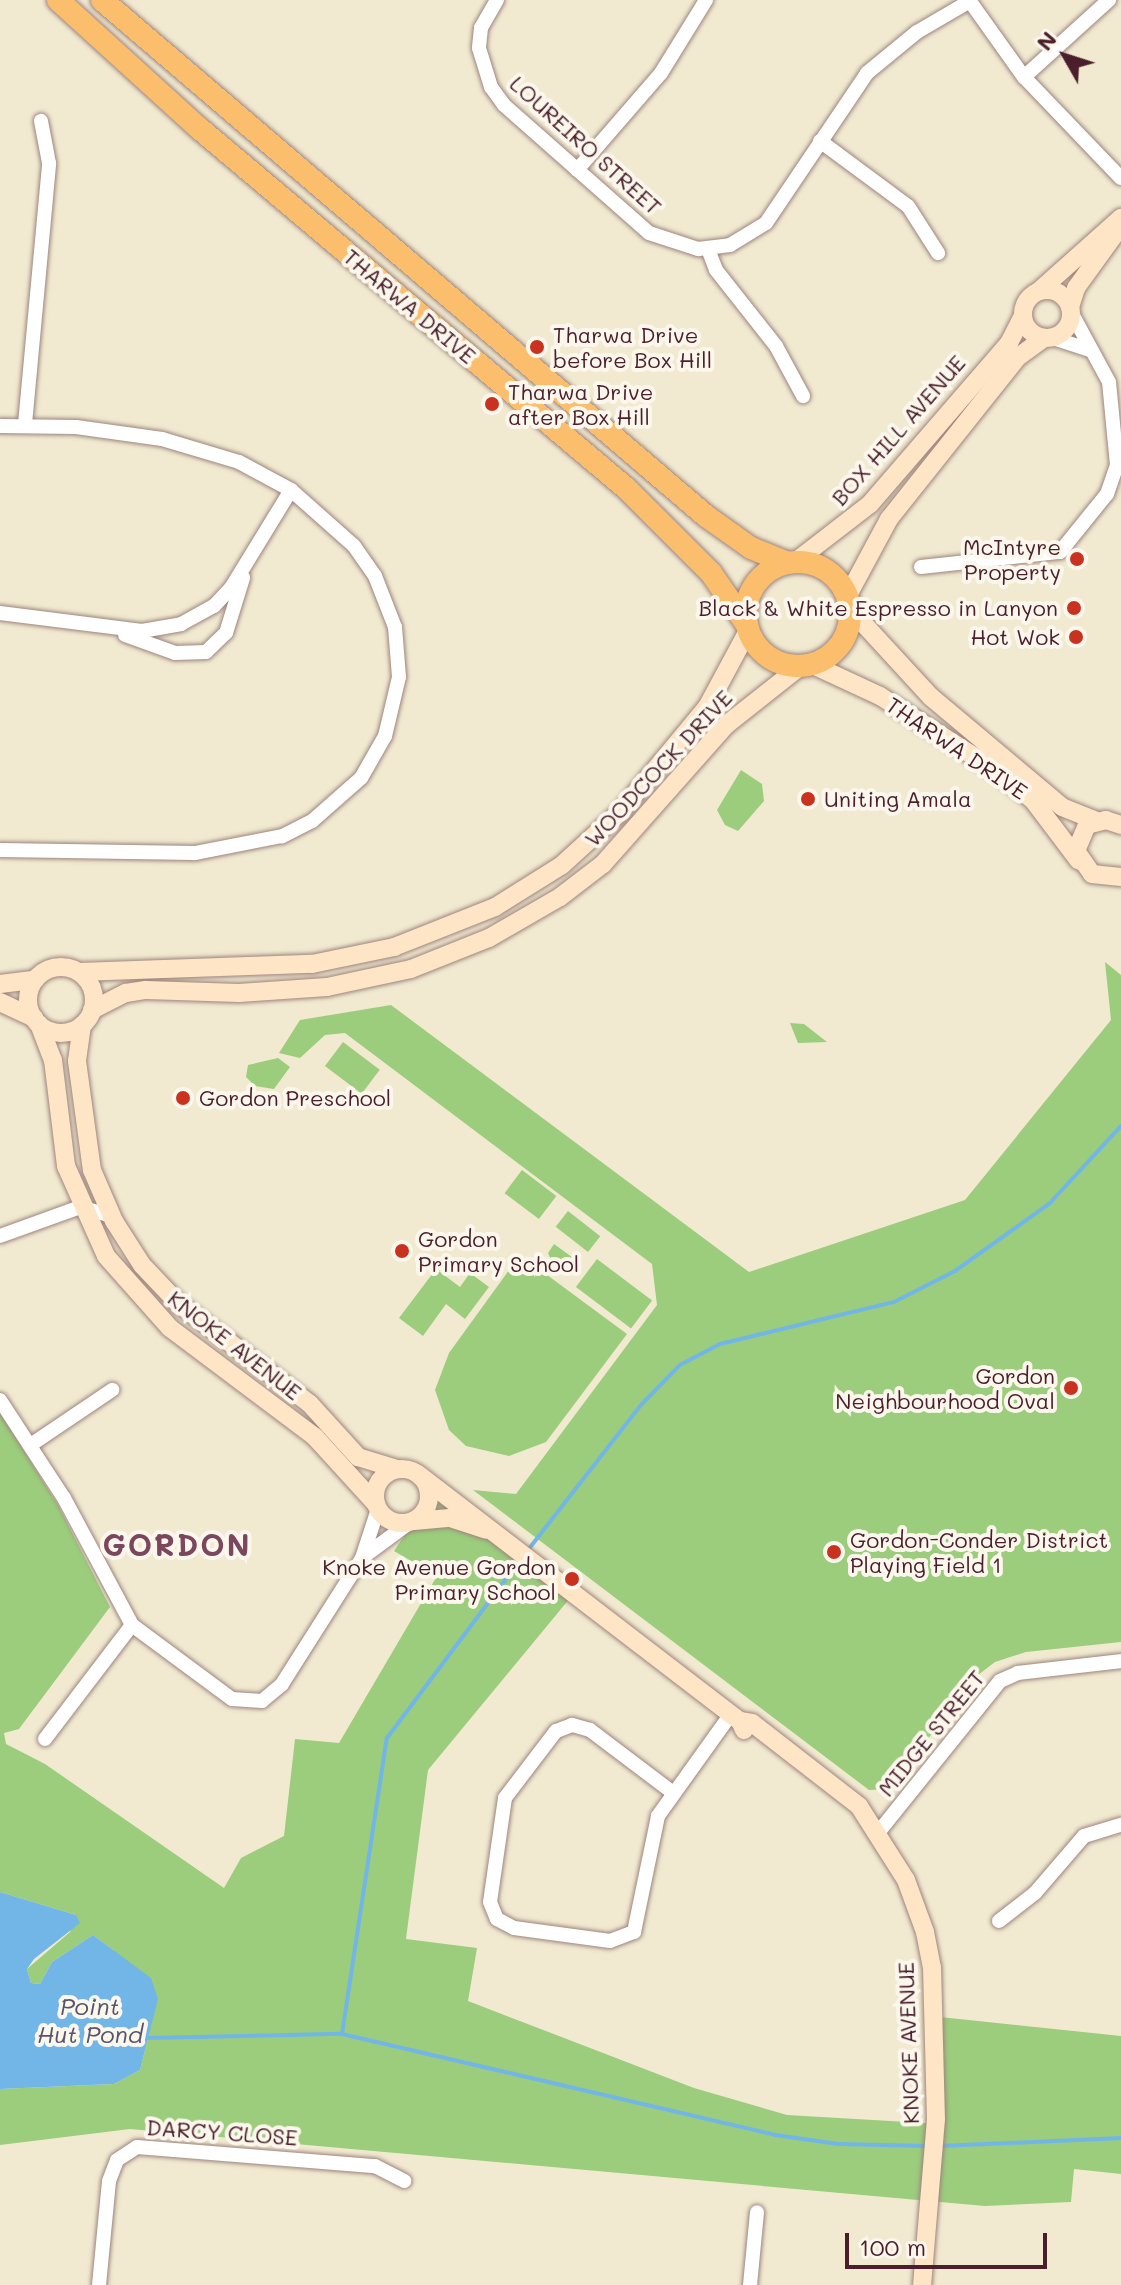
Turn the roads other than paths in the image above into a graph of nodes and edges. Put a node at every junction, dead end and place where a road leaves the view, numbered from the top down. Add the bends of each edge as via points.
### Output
1 (58, 0) edge
2 (102, 0) edge
3 (497, 0) edge
4 (706, 0) edge
5 (1109, 0) edge
6 (970, 1) edge
7 (1024, 77) junction
8 (41, 121) dead end
9 (820, 141) junction
10 (577, 170) junction
11 (1121, 178) edge
12 (1121, 218) edge
13 (1121, 225) edge
14 (708, 249) junction
15 (938, 253) dead end
16 (1039, 291) junction
17 (1070, 310) junction
18 (1022, 318) junction
19 (1048, 338) junction
20 (1091, 350) junction
21 (803, 396) dead end
22 (25, 424) junction
23 (0, 426) edge
24 (1117, 485) edge
25 (291, 490) junction
26 (260, 541) junction
27 (792, 562) junction
28 (921, 567) dead end
29 (848, 603) junction
30 (0, 613) edge
31 (83, 624) junction
32 (748, 628) junction
33 (807, 665) junction
34 (1111, 819) edge
35 (0, 850) edge
36 (1079, 861) junction
37 (1117, 875) edge
38 (79, 972) junction
39 (35, 980) junction
40 (0, 984) edge
41 (0, 1002) edge
42 (87, 1018) junction
43 (36, 1021) junction
44 (96, 1178) junction
45 (80, 1207) junction
46 (111, 1216) junction
47 (0, 1236) edge
48 (112, 1390) dead end
49 (0, 1400) edge
50 (32, 1444) junction
51 (397, 1469) junction
52 (419, 1475) junction
53 (377, 1507) junction
54 (411, 1522) junction
55 (488, 1531) junction
56 (362, 1558) junction
57 (132, 1625) junction
58 (1121, 1661) edge
59 (735, 1717) junction
60 (45, 1739) dead end
61 (672, 1792) junction
62 (1121, 1825) edge
63 (877, 1834) junction
64 (999, 1921) dead end
65 (404, 2181) dead end
66 (757, 2212) dead end
67 (99, 2285) edge
68 (750, 2285) edge
69 (922, 2285) edge

1 - 32 main road, THARWA DRIVE via 119,59 627,489 711,573
2 - 27 main road, THARWA DRIVE via 706,516 738,540
3 - 10 street, LOUREIRO STREET via 481,28 479,48 491,87
4 - 10 street via 670,62
5 - 7 street
6 - 7 street
6 - 9 street, LOUREIRO STREET via 891,50 867,73
7 - 11 street
8 - 22 street via 49,163
9 - 14 street, LOUREIRO STREET via 766,223 730,245
9 - 15 street via 908,206
10 - 14 street, LOUREIRO STREET via 649,233 678,246
12 - 16 street
13 - 17 street via 1076,288
14 - 21 street via 716,270 776,346
16 - 17 street via 1058,292
16 - 18 street via 1026,301
17 - 19 street via 1066,329
17 - 20 street
18 - 19 street via 1026,328
18 - 27 street, BOX HILL AVENUE via 1009,343 870,504
19 - 20 street
19 - 29 street, BOX HILL AVENUE via 1018,357 889,519
20 - 24 street via 1106,371 1114,410
22 - 23 street
22 - 25 street via 203,448
24 - 28 street via 1060,552
25 - 26 street
25 - 35 street via 354,546 381,587 395,627 395,705 385,736 361,778 312,821 249,846 138,856
26 - 31 street via 214,606 181,624 142,631
26 - 31 street via 226,633 206,652 175,653
27 - 29 main road via 826,570
27 - 32 main road via 768,571 754,586 747,604
29 - 33 main road via 840,644
29 - 34 street, THARWA DRIVE via 931,697 1062,807
30 - 31 street
32 - 33 main road via 767,656
32 - 38 street, WOODCOCK DRIVE via 707,707 620,812 582,848 495,907 446,930 340,960 254,969
33 - 36 street, THARWA DRIVE via 880,696 986,764 1033,800
33 - 42 street, WOODCOCK DRIVE via 726,725 641,826 560,897 489,938 345,984 268,993 136,991
34 - 36 street via 1076,842
36 - 37 street via 1092,874
38 - 39 street via 60,967
38 - 42 street via 94,993
39 - 40 street
39 - 43 street via 29,999
41 - 43 street
42 - 43 street via 65,1032
42 - 44 street, KNOKE AVENUE via 77,1061 81,1120
43 - 45 street, KNOKE AVENUE via 51,1050 58,1125
44 - 45 street
44 - 46 street, KNOKE AVENUE
45 - 46 street
45 - 47 street
45 - 53 street, KNOKE AVENUE via 106,1256 142,1301 315,1437
46 - 51 street, KNOKE AVENUE via 142,1265 178,1303 310,1404 358,1457
48 - 50 street
49 - 50 street
50 - 57 street
51 - 52 street
51 - 53 street via 376,1486
52 - 54 street via 429,1500
52 - 55 street, KNOKE AVENUE via 470,1511
53 - 54 street via 394,1522
53 - 56 street
54 - 55 street, KNOKE AVENUE via 450,1518
54 - 56 street
55 - 59 street, KNOKE AVENUE
56 - 57 street via 282,1684 262,1701 225,1696
57 - 60 street
58 - 63 street, MIDGE STREET via 1018,1673 1000,1681
59 - 61 street
59 - 63 street, KNOKE AVENUE via 745,1732 862,1816
61 - 61 street via 651,1837 634,1932 610,1941 514,1928 497,1919 490,1902 505,1798 556,1731 572,1725 590,1730
62 - 64 street via 1084,1836 1035,1893
63 - 69 street, KNOKE AVENUE via 906,1880 932,1967 936,2119
65 - 67 street, DARCY CLOSE via 375,2166 137,2147 117,2160 109,2181
66 - 68 street

